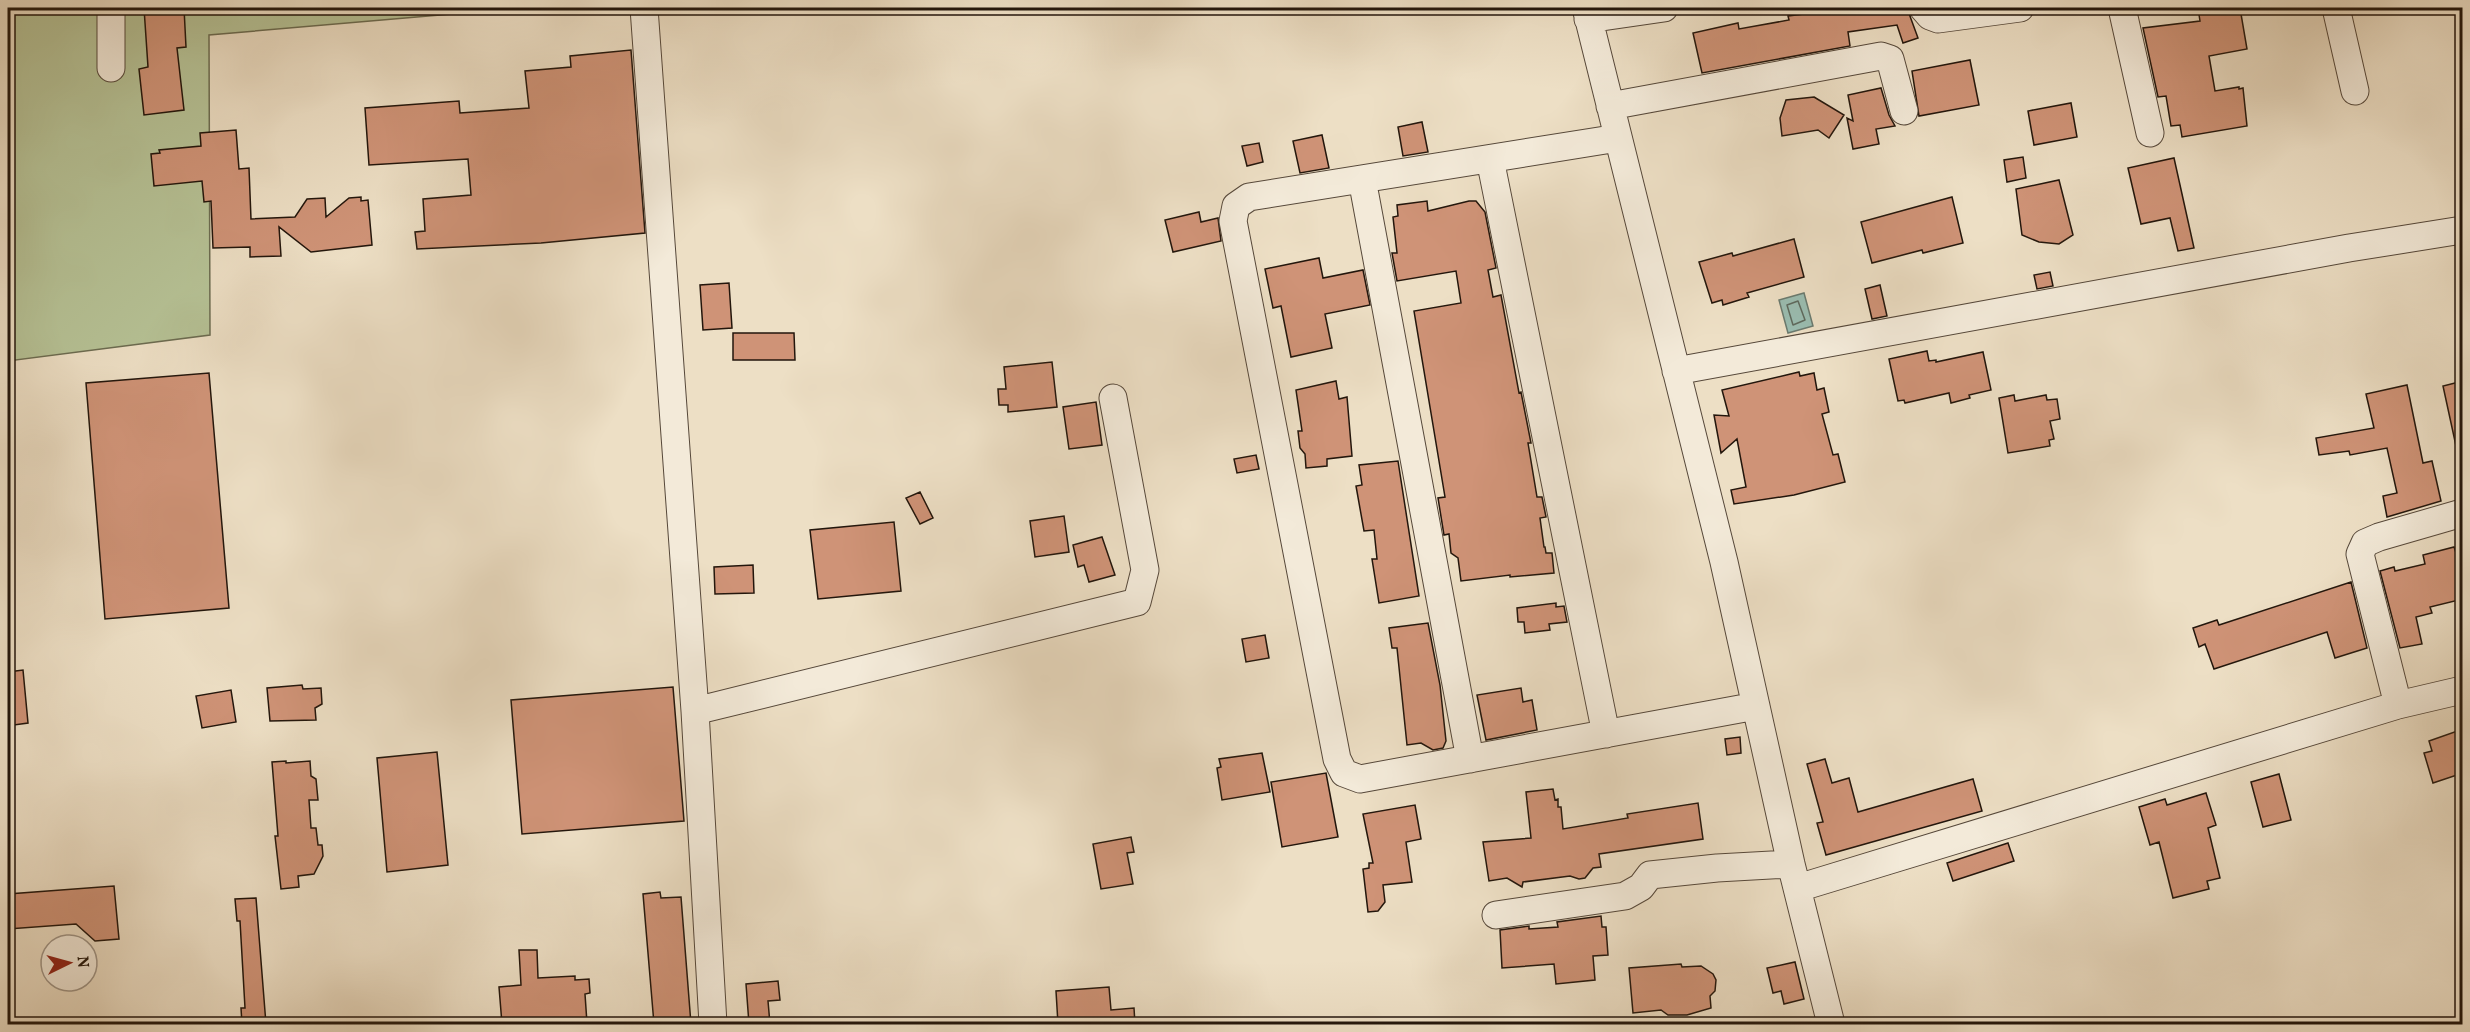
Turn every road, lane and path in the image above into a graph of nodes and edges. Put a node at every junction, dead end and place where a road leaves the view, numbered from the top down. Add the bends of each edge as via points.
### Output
1 (111, 8) edge
2 (644, 8) edge
3 (1664, 8) edge
4 (1923, 8) edge
5 (2020, 8) edge
6 (2122, 8) edge
7 (2336, 8) edge
8 (1587, 13) edge
9 (111, 68) dead end
10 (2355, 91) dead end
11 (1610, 106) junction
12 (1904, 111) dead end
13 (2150, 133) dead end
14 (1618, 138) junction
15 (1490, 159) junction
16 (1362, 179) junction
17 (2463, 230) edge
18 (1676, 371) junction
19 (1113, 398) dead end
20 (2463, 513) edge
21 (2463, 690) edge
22 (2398, 705) junction
23 (1756, 706) junction
24 (695, 711) junction
25 (1606, 734) junction
26 (1470, 759) junction
27 (1795, 876) junction
28 (1496, 915) dead end
29 (714, 1024) edge
30 (1831, 1024) edge

1 - 9 street
2 - 24 street
3 - 8 street
4 - 5 street via 1938,19
6 - 13 street
7 - 10 street
8 - 11 street
11 - 12 street via 1881,56 1890,59
11 - 14 street
14 - 15 street
14 - 18 street
15 - 16 street
15 - 25 street
16 - 26 street
16 - 26 street via 1249,197 1236,206 1233,221 1337,759 1344,773 1360,779
17 - 18 street
18 - 23 street
19 - 24 street via 1145,570 1137,602
20 - 22 street via 2379,537 2365,543 2360,554
21 - 22 street
22 - 27 street
23 - 25 street
23 - 27 street
24 - 29 street
25 - 26 street
27 - 28 street via 1663,873 1650,875 1641,887 1625,896
27 - 30 street

